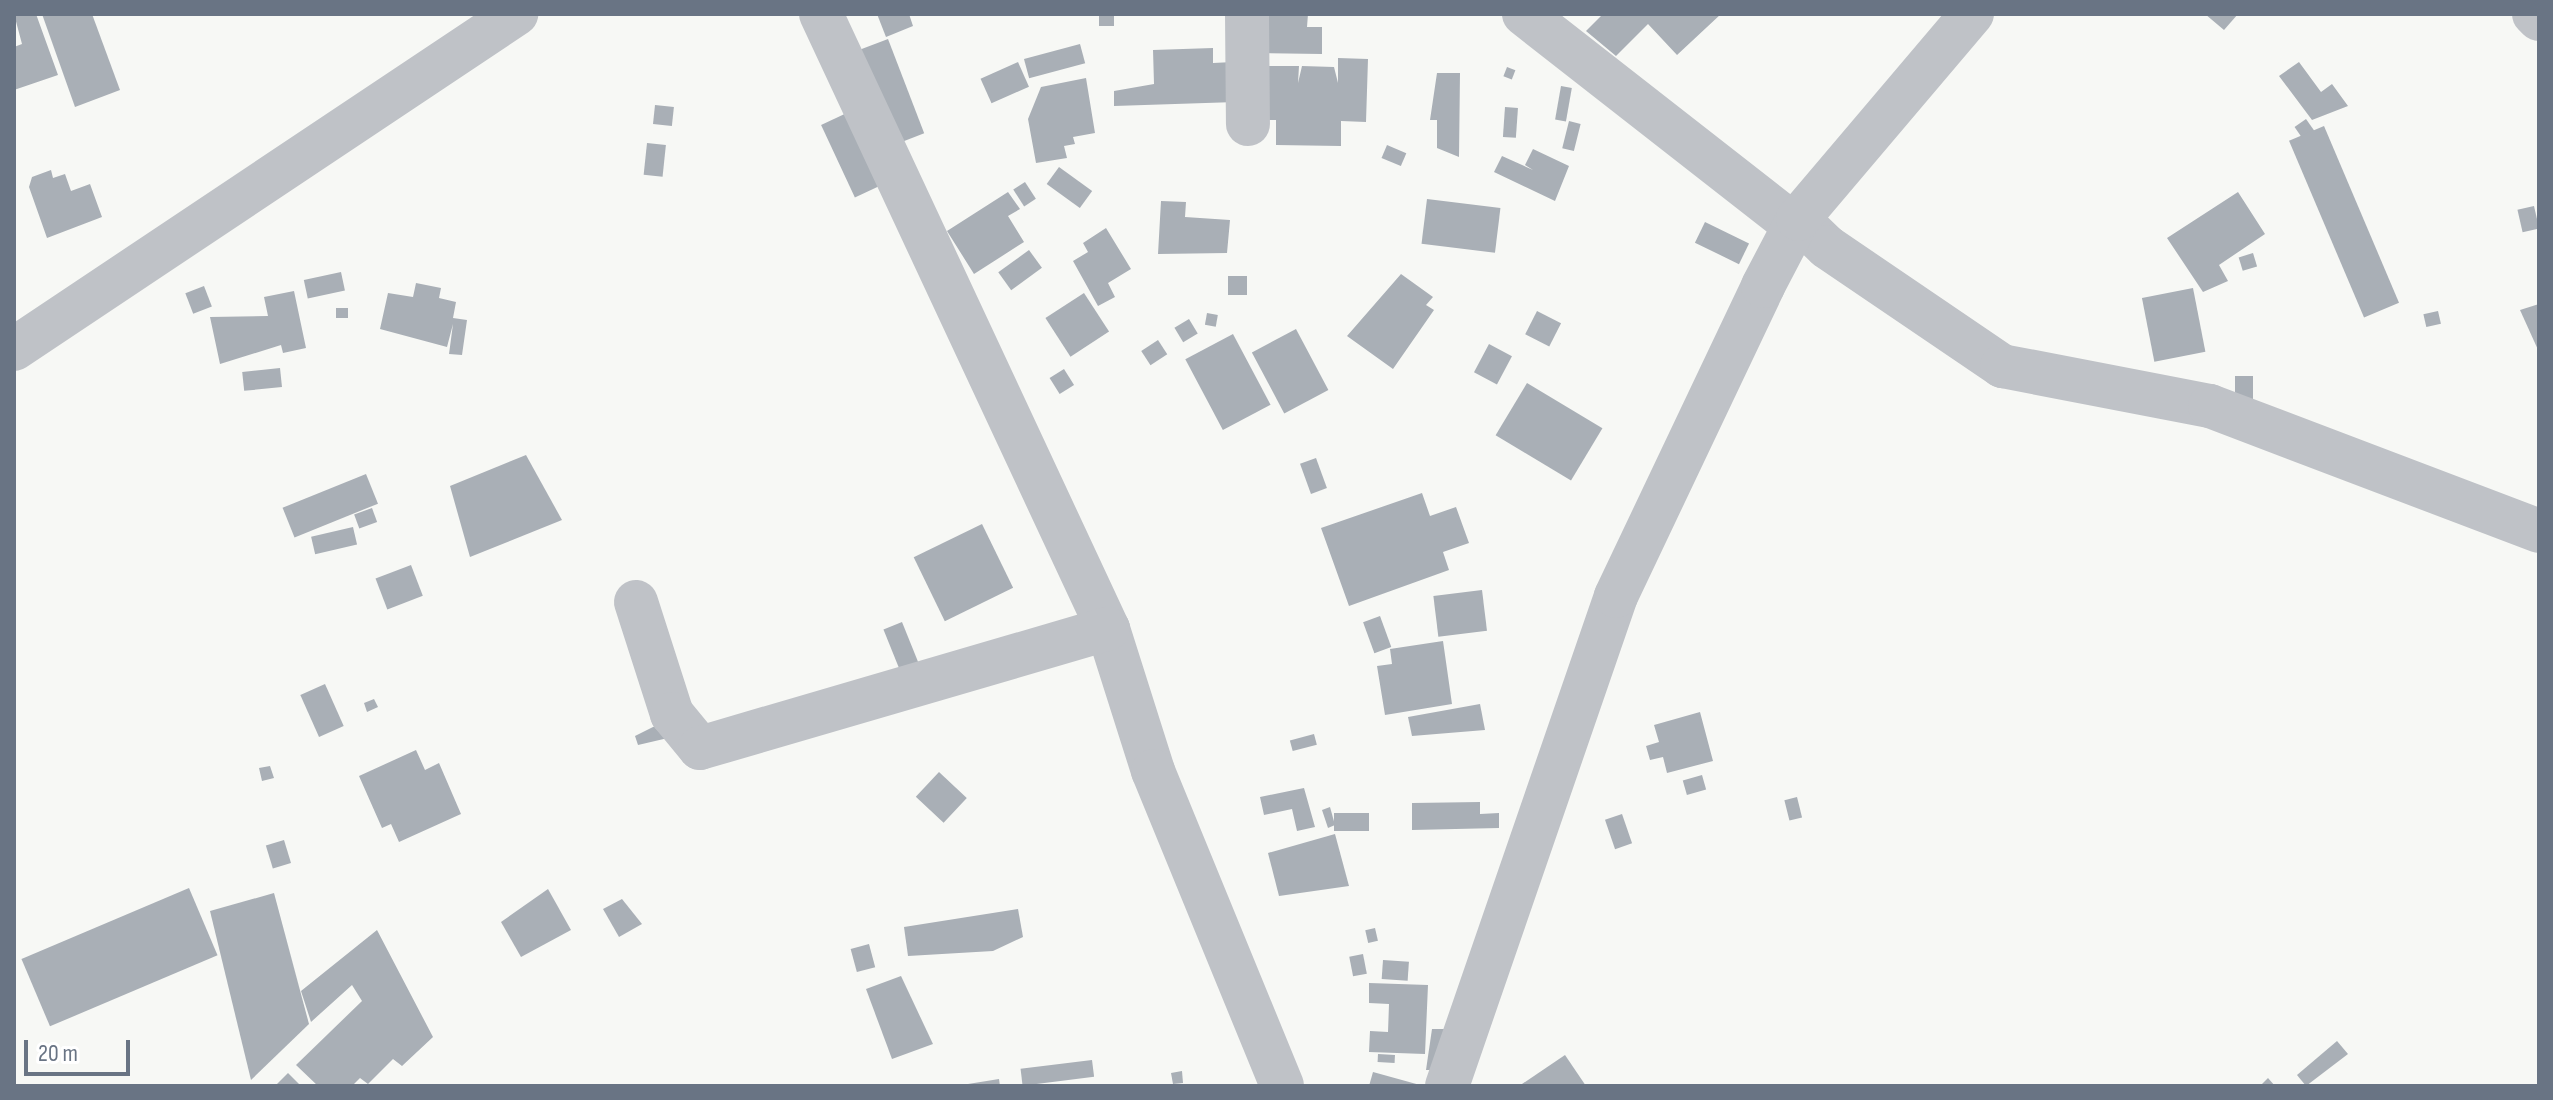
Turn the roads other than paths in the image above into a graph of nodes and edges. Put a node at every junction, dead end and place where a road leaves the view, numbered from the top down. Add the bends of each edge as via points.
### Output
1 (516, 14) edge
2 (821, 14) edge
3 (1247, 14) edge
4 (1524, 14) edge
5 (1972, 14) edge
6 (2534, 14) edge
7 (2539, 19) edge
8 (1248, 124) dead end
9 (1796, 222) junction
10 (14, 349) edge
11 (2539, 531) edge
12 (636, 602) dead end
13 (1108, 629) junction
14 (1282, 1086) edge
15 (1447, 1086) edge

1 - 10 street
2 - 13 street
3 - 8 street
4 - 9 street
5 - 9 street
6 - 7 street
9 - 11 street via 2002,366 2210,406
9 - 15 street via 1616,596
12 - 13 street via 672,714 700,748
13 - 14 street via 1153,771

